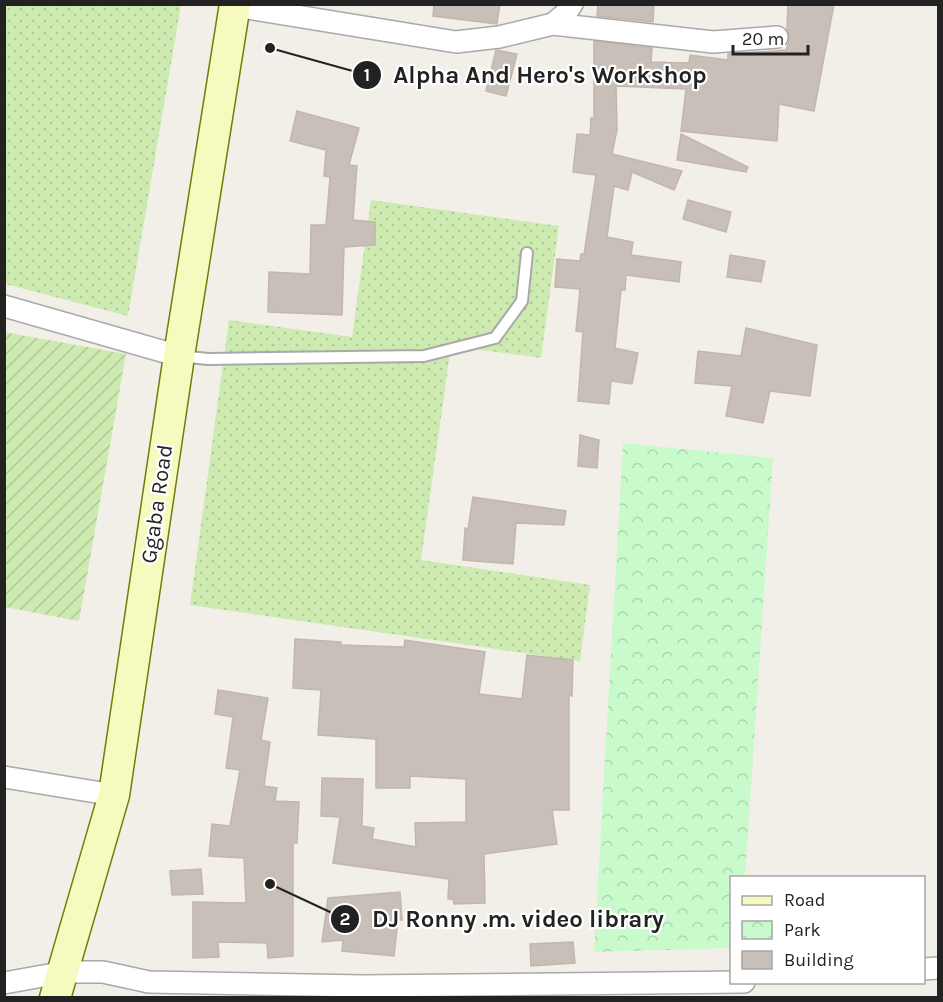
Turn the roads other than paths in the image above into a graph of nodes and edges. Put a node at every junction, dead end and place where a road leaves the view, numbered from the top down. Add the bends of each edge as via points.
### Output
1 (572, 4) edge
2 (235, 5) edge
3 (553, 24) junction
4 (777, 37) dead end
5 (527, 253) dead end
6 (4, 306) edge
7 (179, 356) junction
8 (4, 777) edge
9 (114, 795) junction
10 (730, 982) edge
11 (4, 983) edge
12 (60, 985) edge

1 - 3 street
2 - 3 street via 456,42
2 - 7 main road, Ggaba Road
3 - 4 street via 713,42
5 - 7 lane via 522,301 495,338 424,356
6 - 7 street
7 - 9 main road, Ggaba Road
8 - 9 street
9 - 12 main road, Ggaba Road
10 - 12 street via 351,986 149,982 103,972
11 - 12 street

